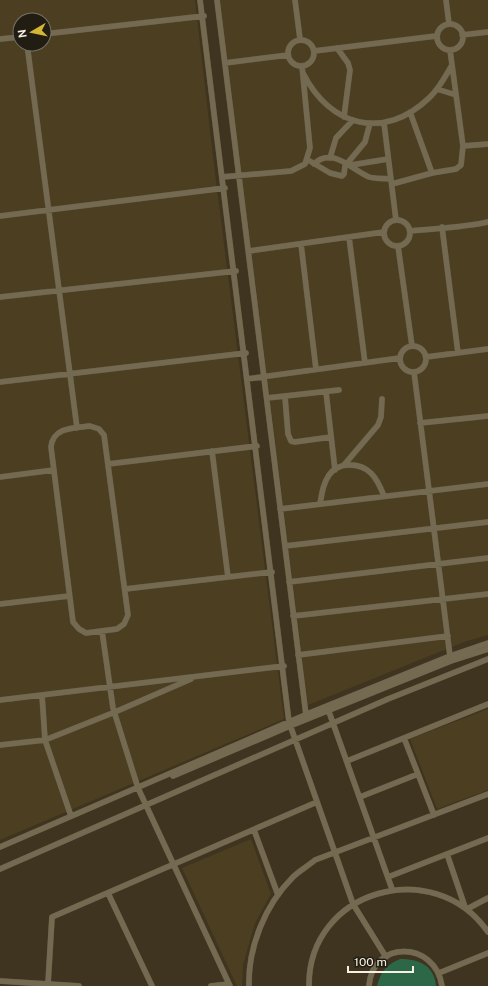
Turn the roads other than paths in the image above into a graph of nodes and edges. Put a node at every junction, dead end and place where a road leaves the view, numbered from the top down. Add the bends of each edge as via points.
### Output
1 (201, 0) edge
2 (218, 0) edge
3 (295, 0) edge
4 (446, 0) edge
5 (203, 16) junction
6 (449, 24) junction
7 (488, 32) edge
8 (52, 33) edge
9 (462, 35) junction
10 (436, 36) junction
11 (12, 38) edge
12 (0, 39) edge
13 (300, 39) junction
14 (336, 48) junction
15 (450, 50) junction
16 (314, 51) junction
17 (28, 52) edge
18 (288, 55) junction
19 (225, 63) junction
20 (452, 65) junction
21 (302, 66) junction
22 (303, 73) junction
23 (437, 89) junction
24 (456, 95) junction
25 (410, 112) junction
26 (344, 117) junction
27 (353, 120) junction
28 (370, 123) junction
29 (384, 123) junction
30 (488, 144) edge
31 (463, 146) junction
32 (330, 158) junction
33 (388, 159) junction
34 (308, 160) junction
35 (314, 164) junction
36 (349, 164) junction
37 (432, 173) junction
38 (239, 175) junction
39 (223, 177) junction
40 (391, 181) junction
41 (224, 188) junction
42 (48, 211) junction
43 (0, 216) edge
44 (396, 220) junction
45 (488, 222) edge
46 (442, 227) junction
47 (410, 231) junction
48 (384, 232) junction
49 (349, 237) junction
50 (301, 244) junction
51 (398, 246) junction
52 (249, 250) junction
53 (235, 271) junction
54 (59, 290) junction
55 (0, 297) edge
56 (412, 346) junction
57 (488, 349) edge
58 (245, 353) junction
59 (458, 353) junction
60 (426, 357) junction
61 (400, 358) junction
62 (366, 363) junction
63 (316, 369) junction
64 (414, 372) junction
65 (70, 374) junction
66 (264, 376) junction
67 (248, 378) junction
68 (0, 382) edge
69 (339, 390) dead end
70 (326, 392) junction
71 (285, 397) junction
72 (267, 398) junction
73 (382, 399) dead end
74 (488, 416) edge
75 (420, 423) junction
76 (77, 428) junction
77 (331, 437) junction
78 (256, 446) junction
79 (212, 451) junction
80 (108, 464) junction
81 (344, 465) junction
82 (54, 470) junction
83 (335, 470) junction
84 (0, 477) edge
85 (488, 484) edge
86 (429, 490) junction
87 (384, 496) junction
88 (320, 504) junction
89 (280, 509) junction
90 (488, 522) edge
91 (434, 528) junction
92 (285, 546) junction
93 (488, 558) edge
94 (438, 564) junction
95 (272, 572) junction
96 (228, 578) junction
97 (289, 582) junction
98 (125, 589) junction
99 (488, 594) edge
100 (69, 596) junction
101 (443, 598) junction
102 (0, 604) edge
103 (294, 616) junction
104 (102, 631) junction
105 (448, 636) junction
106 (488, 647) edge
107 (298, 655) junction
108 (450, 656) junction
109 (488, 659) edge
110 (284, 666) junction
111 (196, 677) junction
112 (109, 687) junction
113 (42, 695) junction
114 (0, 700) edge
115 (488, 704) edge
116 (328, 709) junction
117 (115, 712) junction
118 (306, 715) junction
119 (334, 723) junction
120 (291, 725) junction
121 (404, 738) junction
122 (45, 740) junction
123 (295, 740) junction
124 (0, 745) edge
125 (347, 760) junction
126 (418, 774) junction
127 (139, 789) junction
128 (488, 794) edge
129 (360, 797) junction
130 (317, 802) junction
131 (146, 805) junction
132 (434, 815) junction
133 (70, 816) junction
134 (254, 830) junction
135 (374, 837) junction
136 (488, 838) edge
137 (0, 847) edge
138 (0, 851) edge
139 (334, 852) junction
140 (447, 854) junction
141 (173, 864) junction
142 (0, 869) edge
143 (388, 876) junction
144 (392, 889) junction
145 (108, 893) junction
146 (278, 895) junction
147 (488, 898) edge
148 (353, 904) junction
149 (466, 908) junction
150 (488, 932) edge
151 (488, 952) edge
152 (386, 956) junction
153 (439, 973) junction
154 (0, 981) edge
155 (24, 984) edge
156 (48, 984) junction
157 (230, 985) edge
158 (79, 986) edge
159 (152, 986) edge
160 (211, 986) edge
161 (249, 986) edge
162 (309, 986) edge
163 (369, 986) edge
164 (442, 986) edge

1 - 5 street
2 - 19 street
3 - 13 street
4 - 6 street
5 - 8 street
5 - 39 street
6 - 9 street via 459,27
6 - 10 street via 440,28
7 - 9 street
9 - 15 street via 459,46
10 - 14 street
10 - 15 street via 440,46
11 - 12 street
13 - 16 street via 310,43
13 - 18 street via 291,44
14 - 16 street
14 - 26 street via 348,63 350,70
15 - 20 street
16 - 21 street via 310,62
17 - 42 street
18 - 19 street
18 - 21 street via 292,62
19 - 38 street
20 - 23 street
20 - 24 street
21 - 22 street
22 - 26 street via 315,95
22 - 34 street via 310,148
23 - 24 street
23 - 25 street
24 - 31 street
25 - 29 street
25 - 37 street
26 - 27 street
27 - 28 street
27 - 32 street via 336,138
28 - 29 street
28 - 36 street via 365,142
29 - 33 street
30 - 31 street
31 - 37 street via 461,165 458,168
32 - 35 street
32 - 36 street
33 - 36 street
33 - 40 street
34 - 35 street
34 - 38 street via 291,171
35 - 36 street via 340,176
36 - 40 street via 371,178
37 - 40 street
38 - 39 street
38 - 52 street
39 - 41 street
40 - 44 street
41 - 42 street
41 - 53 street
42 - 43 street
42 - 54 street
44 - 47 street via 406,223
44 - 48 street via 387,224
45 - 46 street via 467,227
46 - 47 street
46 - 59 street
47 - 51 street via 407,242
48 - 49 street
48 - 51 street via 388,242
49 - 50 street
49 - 62 street
50 - 52 street
50 - 63 street
51 - 56 street
52 - 66 street
53 - 54 street
53 - 58 street
54 - 55 street
54 - 65 street
56 - 60 street via 422,349
56 - 61 street via 403,350
57 - 59 street
58 - 65 street
58 - 67 street
59 - 60 street
60 - 64 street via 422,368
61 - 62 street
61 - 64 street via 404,368
62 - 63 street
63 - 66 street
64 - 75 street
65 - 68 street
65 - 76 street
66 - 67 street
66 - 72 street
67 - 78 street
69 - 70 street
70 - 71 street
70 - 77 street
71 - 72 street
71 - 77 street via 288,434 291,441
72 - 89 street
73 - 81 street via 378,425
74 - 75 street
75 - 86 street
76 - 80 street via 90,426 99,429 104,435
76 - 82 street via 65,429 52,439
77 - 83 street
78 - 79 street
78 - 95 street
79 - 80 street
79 - 96 street
80 - 98 street
81 - 83 street
81 - 87 street via 356,464 368,469 378,481
82 - 84 street
82 - 100 street
83 - 88 street via 330,473 324,485
85 - 86 street
86 - 87 street
86 - 91 street
87 - 88 street
88 - 89 street
89 - 92 street
90 - 91 street
91 - 92 street
91 - 94 street
92 - 97 street
93 - 94 street
94 - 97 street
94 - 101 street
95 - 96 street
95 - 110 street
96 - 98 street
97 - 103 street
98 - 104 street via 128,614 124,624 117,629
99 - 101 street
100 - 102 street
100 - 104 street via 72,622 86,633
101 - 103 street
101 - 105 street
103 - 107 street
104 - 112 street
105 - 107 street
105 - 108 street
106 - 108 street
106 - 116 street
107 - 118 street
108 - 116 street
109 - 119 street via 388,698
110 - 111 street
110 - 120 street
111 - 112 street
111 - 117 street
112 - 113 street
112 - 117 street
113 - 114 street
113 - 122 street
115 - 121 street
116 - 118 street
116 - 119 street
116 - 120 street
117 - 122 street
117 - 127 street
118 - 120 street
119 - 123 street
119 - 125 street
120 - 123 street
120 - 127 street
121 - 125 street
121 - 126 street
122 - 124 street
122 - 133 street
123 - 130 street
123 - 131 street
125 - 129 street
126 - 129 street
126 - 132 street
127 - 131 street
127 - 133 street
127 - 138 street
128 - 132 street
129 - 135 street
130 - 134 street
130 - 139 street
131 - 141 street
131 - 142 street
132 - 135 street
133 - 137 street
134 - 141 street
134 - 146 street
135 - 139 street
135 - 143 street
136 - 140 street
139 - 146 street via 315,860 299,872
139 - 148 street
140 - 143 street
140 - 149 street
141 - 145 street
141 - 157 street
143 - 144 street
144 - 148 street via 373,894
144 - 149 street via 413,888 432,891
145 - 156 street via 52,917
145 - 159 street
146 - 161 street via 252,949
147 - 149 street
148 - 152 street
148 - 162 street via 327,930 318,946 312,962
149 - 150 street via 482,922
151 - 153 street
152 - 153 street via 404,951 418,953 429,960
152 - 163 street via 374,969
153 - 164 street
154 - 155 street
155 - 156 street
156 - 158 street
157 - 160 street

